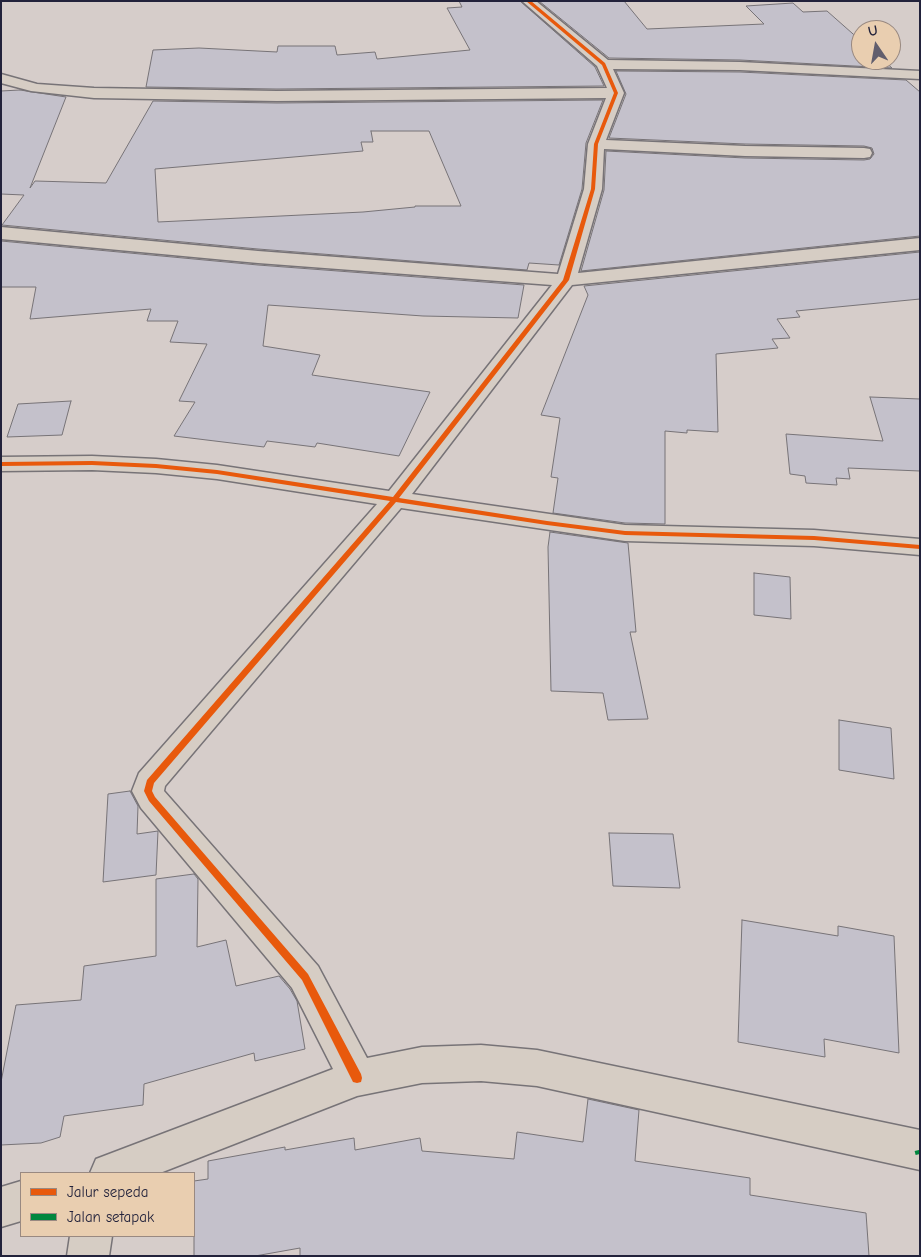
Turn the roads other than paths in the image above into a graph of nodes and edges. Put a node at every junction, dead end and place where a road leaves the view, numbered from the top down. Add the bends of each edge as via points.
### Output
1 (528, 1) edge
2 (604, 64) junction
3 (920, 75) edge
4 (1, 78) edge
5 (616, 93) junction
6 (596, 144) junction
7 (864, 153) dead end
8 (1, 232) edge
9 (920, 244) edge
10 (566, 280) junction
11 (1, 464) edge
12 (395, 499) junction
13 (920, 547) edge
14 (357, 1078) junction
15 (919, 1150) edge
16 (920, 1154) edge
17 (113, 1172) edge
18 (20, 1201) edge
19 (1, 1207) edge
20 (91, 1237) edge
21 (88, 1256) edge

1 - 2 street
2 - 3 street via 740,66
2 - 5 street
4 - 5 street via 36,88 94,93 277,96
5 - 6 street
6 - 7 street
6 - 10 street via 593,189
8 - 10 street via 258,257
9 - 10 street
10 - 12 street
11 - 12 street via 156,466
12 - 13 street via 625,533 814,538
12 - 14 street via 150,782 148,791 164,814 305,977
14 - 15 street via 422,1065 482,1063 537,1068
14 - 17 street
15 - 16 street
18 - 19 street
20 - 21 street

